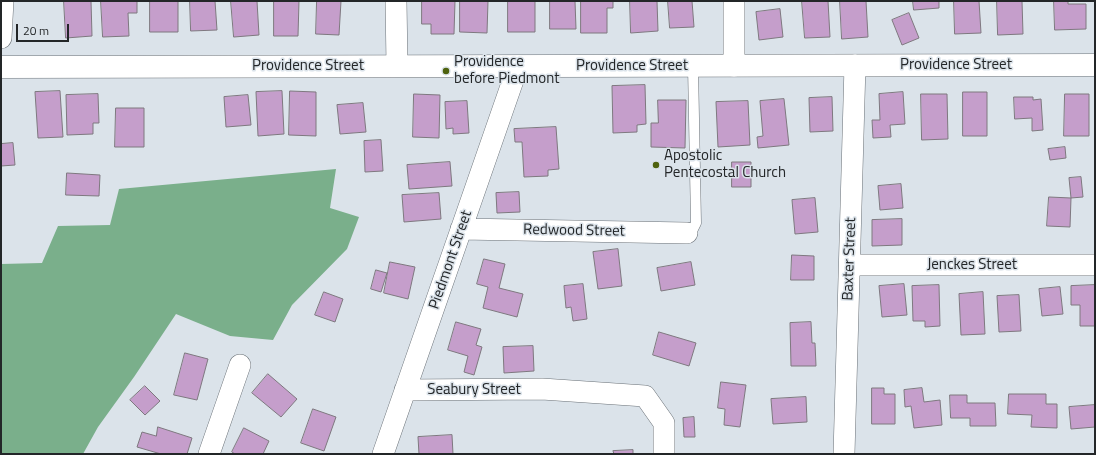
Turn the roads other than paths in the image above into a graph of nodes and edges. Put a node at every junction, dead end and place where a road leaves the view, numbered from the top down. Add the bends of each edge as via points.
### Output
1 (3, 1) edge
2 (396, 1) edge
3 (734, 1) edge
4 (1, 28) edge
5 (855, 65) junction
6 (1095, 65) edge
7 (397, 66) junction
8 (518, 66) junction
9 (693, 66) junction
10 (734, 66) junction
11 (1, 67) edge
12 (461, 229) junction
13 (687, 233) joint
14 (850, 265) junction
15 (1095, 265) edge
16 (240, 365) dead end
17 (405, 390) junction
18 (209, 454) edge
19 (383, 454) edge
20 (664, 454) edge
21 (844, 454) edge

1 - 4 street
2 - 7 street
3 - 10 street
5 - 6 main road, Providence Street
5 - 10 main road, Providence Street
5 - 14 street, Baxter Street
7 - 8 main road, Providence Street
7 - 11 main road, Providence Street
8 - 9 main road, Providence Street
8 - 12 street, Piedmont Street
9 - 10 main road, Providence Street
9 - 13 lane via 696,223
12 - 13 street, Redwood Street
12 - 17 street, Piedmont Street
14 - 15 street, Jenckes Street
14 - 21 street, Baxter Street
16 - 18 street
17 - 19 street, Piedmont Street
17 - 20 street, Seabury Street via 542,389 645,396 664,423

